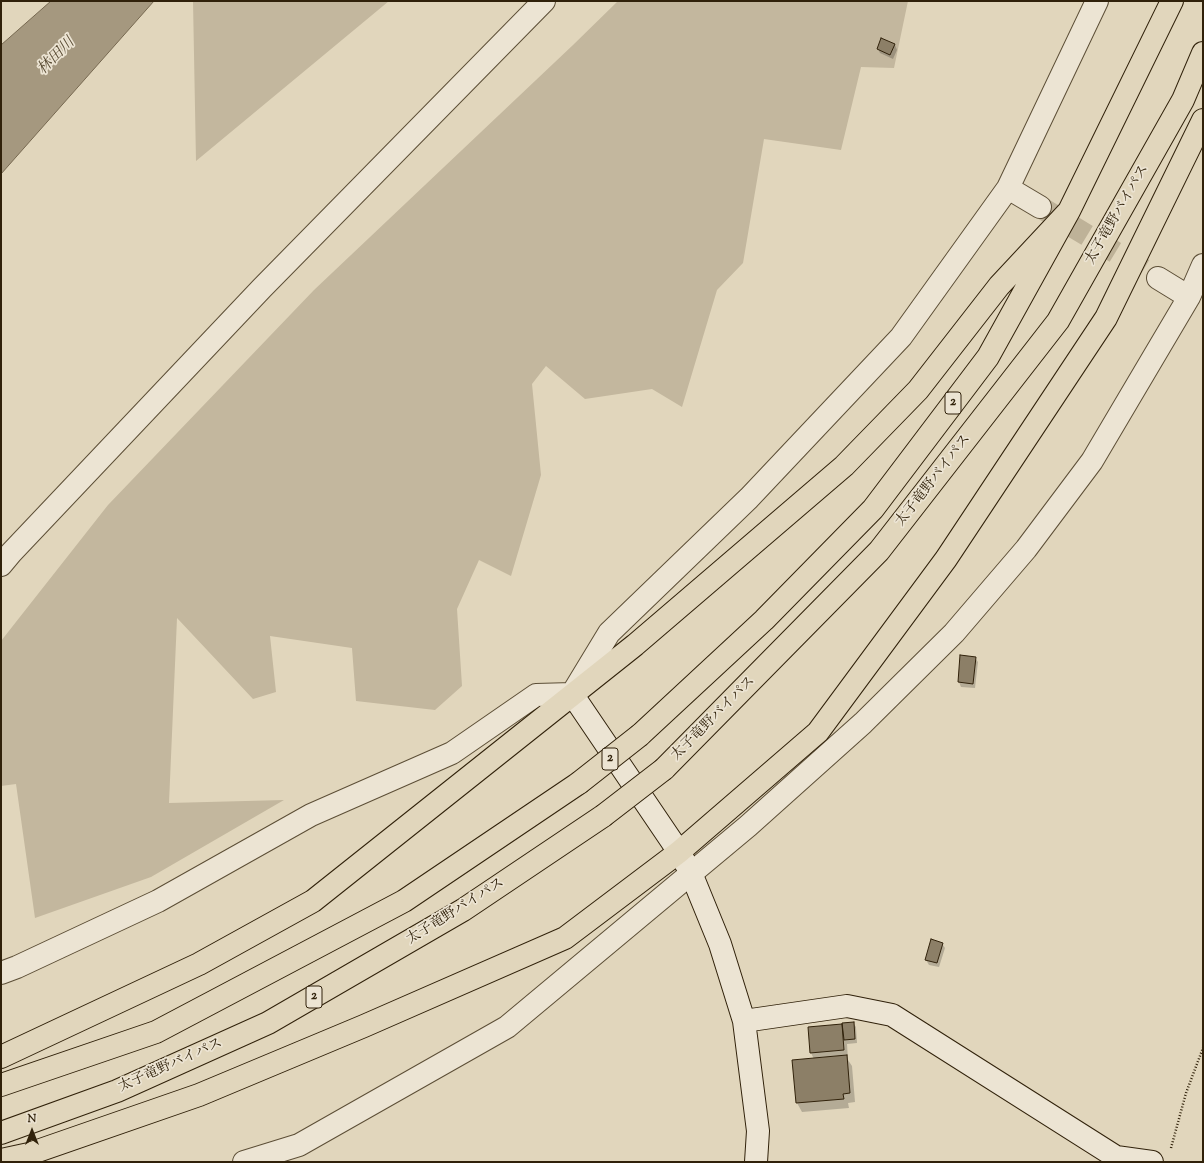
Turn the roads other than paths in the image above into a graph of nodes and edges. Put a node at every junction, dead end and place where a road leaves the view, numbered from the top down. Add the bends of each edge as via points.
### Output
1 (544, 1) edge
2 (1097, 1) edge
3 (1172, 1) edge
4 (1203, 53) edge
5 (1203, 120) edge
6 (1008, 188) junction
7 (1040, 207) tunnel mouth
8 (1069, 211) junction
9 (1203, 265) edge
10 (1158, 278) tunnel mouth
11 (1189, 297) junction
12 (1, 565) edge
13 (572, 694) junction
14 (679, 852) junction
15 (691, 873) junction
16 (1, 973) edge
17 (744, 1021) junction
18 (1, 1057) edge
19 (1, 1085) edge
20 (1, 1133) edge
21 (1161, 1158) edge
22 (1, 1160) edge
23 (244, 1162) edge
24 (756, 1162) edge

1 - 12 street via 262,288
2 - 6 street
3 - 8 highway, 2
4 - 20 highway, 太子竜野バイパス / 2, bridge via 1183,100 1058,321 879,551 664,769 603,816 463,910 268,1023 117,1090
5 - 14 highway via 1106,318 946,559 818,732
6 - 7 street
6 - 13 street via 901,336 749,498 609,633
8 - 13 highway via 999,286 918,390 844,466 635,645
8 - 19 highway, 2, bridge via 988,357 873,509 764,620 640,736 579,783 404,901 163,1029
9 - 11 street
10 - 11 street
11 - 15 street via 1092,462 1026,549 959,627 863,723 748,826
13 - 14 street
13 - 16 street via 536,695 452,753 311,815 158,901
13 - 18 highway via 313,901 199,964
14 - 15 street
14 - 22 highway via 565,938 199,1095 29,1154
15 - 17 street via 720,944
15 - 23 street via 507,1027 299,1145
17 - 21 street via 847,1006 892,1015 1116,1157
17 - 24 street via 758,1131

